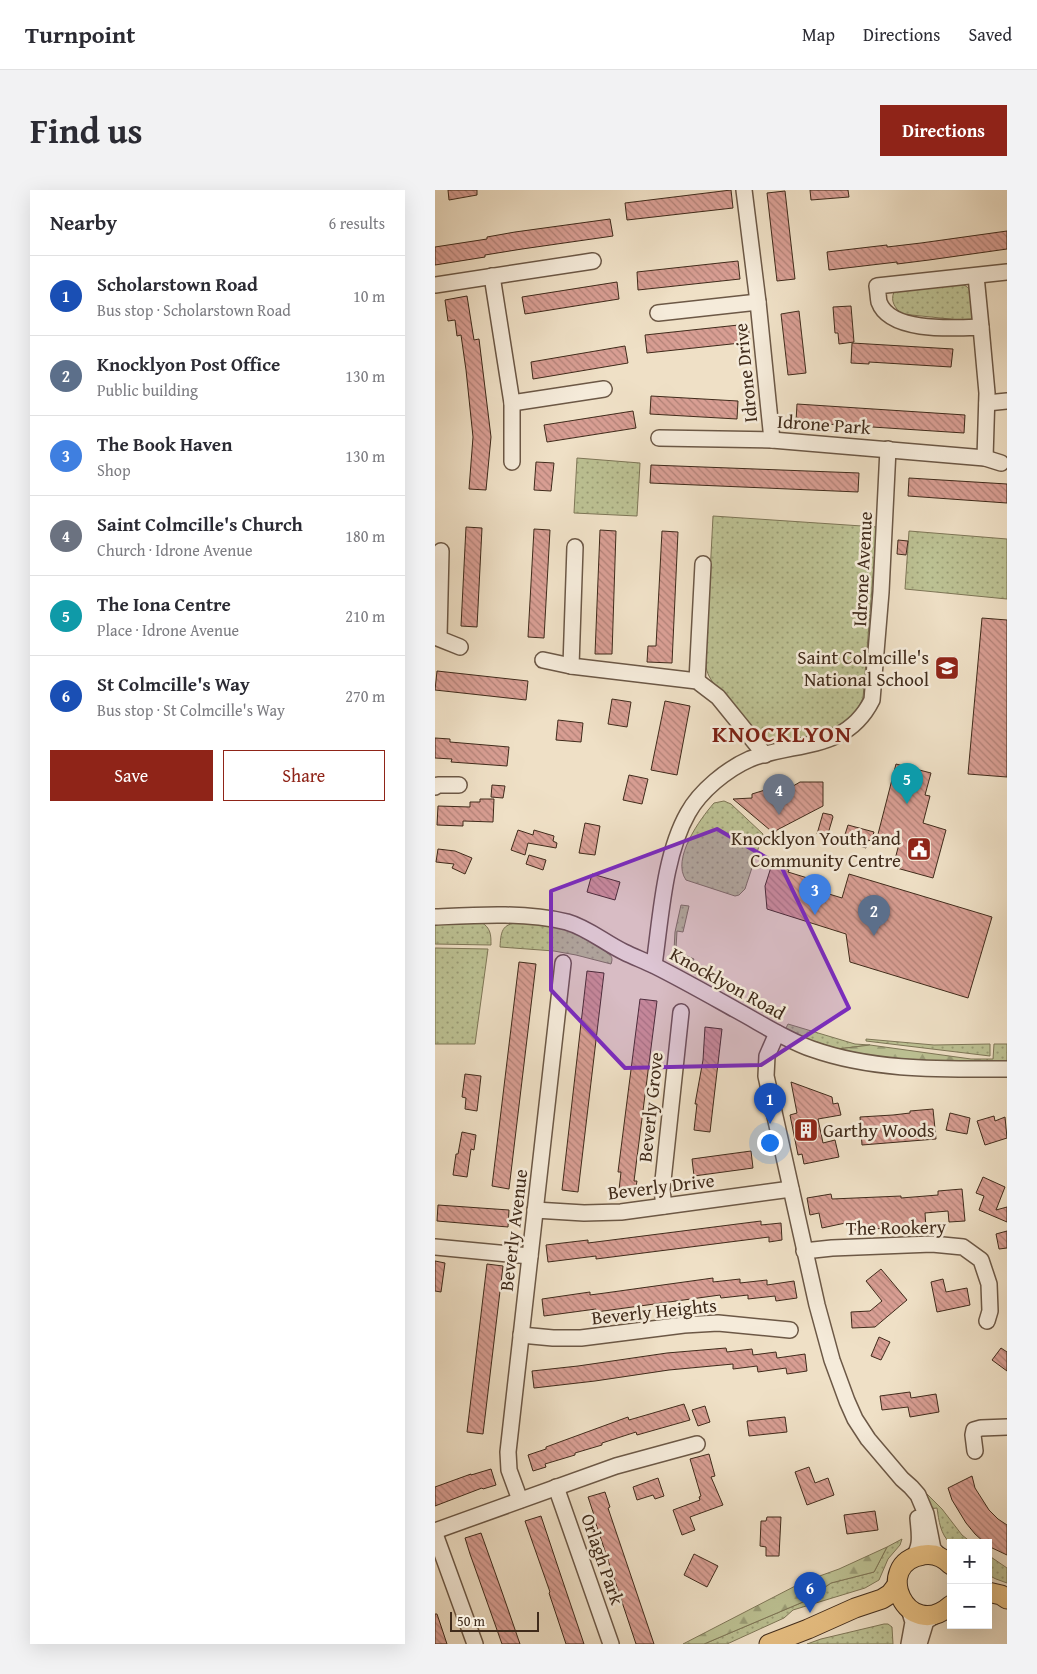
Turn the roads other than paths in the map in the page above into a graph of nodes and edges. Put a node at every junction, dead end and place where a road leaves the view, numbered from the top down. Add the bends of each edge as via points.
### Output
1 (744, 190) edge
2 (593, 261) dead end
3 (1007, 272) edge
4 (492, 276) junction
5 (977, 276) junction
6 (435, 286) edge
7 (758, 302) junction
8 (658, 313) dead end
9 (981, 327) junction
10 (604, 388) dead end
11 (1007, 401) edge
12 (512, 403) junction
13 (987, 403) junction
14 (659, 438) dead end
15 (773, 440) junction
16 (888, 449) junction
17 (985, 458) junction
18 (512, 462) dead end
19 (1001, 463) dead end
20 (575, 546) dead end
21 (441, 551) dead end
22 (703, 564) dead end
23 (437, 637) edge
24 (460, 647) dead end
25 (543, 660) dead end
26 (571, 666) junction
27 (697, 681) junction
28 (765, 755) junction
29 (459, 785) dead end
30 (435, 787) edge
31 (435, 917) edge
32 (563, 963) dead end
33 (654, 965) junction
34 (681, 1012) dead end
35 (777, 1032) junction
36 (1007, 1069) edge
37 (791, 1189) junction
38 (664, 1206) junction
39 (535, 1210) junction
40 (435, 1246) edge
41 (804, 1251) junction
42 (529, 1256) junction
43 (987, 1321) dead end
44 (790, 1330) dead end
45 (521, 1334) junction
46 (1007, 1427) edge
47 (697, 1444) dead end
48 (975, 1451) dead end
49 (902, 1480) junction
50 (556, 1487) junction
51 (520, 1500) junction
52 (435, 1533) edge
53 (911, 1559) junction
54 (946, 1561) edge
55 (897, 1586) junction
56 (992, 1593) edge
57 (1007, 1599) edge
58 (992, 1603) edge
59 (1007, 1604) edge
60 (908, 1609) junction
61 (944, 1610) edge
62 (808, 1629) junction
63 (475, 1644) edge
64 (611, 1644) edge
65 (769, 1644) edge
66 (909, 1644) edge
67 (919, 1644) edge

1 - 7 street, Idrone Drive
2 - 4 street
3 - 5 street
4 - 6 street
4 - 12 street
5 - 9 street
5 - 9 street via 871,287 887,313 902,322 924,326
7 - 8 street, Idrone Drive
7 - 15 street, Idrone Drive
9 - 13 street
10 - 12 street
11 - 13 street
12 - 18 street
13 - 17 street
14 - 15 street, Idrone Park
15 - 16 street, Idrone Park
16 - 17 street, Idrone Park
16 - 28 street, Idrone Avenue via 872,700 848,730 833,739
17 - 19 street, Idrone Park
20 - 26 street
21 - 23 street
22 - 27 street
23 - 24 street
25 - 26 street
26 - 27 street
27 - 28 street via 738,720
28 - 33 street, Idrone Avenue via 732,768 708,787 688,812 672,849
29 - 30 street
31 - 33 street, Knocklyon Road via 497,916 568,923
32 - 39 street, Beverly Avenue
33 - 35 street, Knocklyon Road
34 - 38 street, Beverly Grove via 662,1190
35 - 36 street, Knocklyon Road via 809,1048 854,1062
35 - 37 street via 767,1056 766,1076
37 - 38 street, Beverly Drive
37 - 41 street
38 - 39 street, Beverly Drive via 601,1213
39 - 42 street, Beverly Avenue
40 - 42 street
41 - 43 street, The Rookery via 932,1244 963,1247 981,1260 989,1284
41 - 49 street via 830,1354 851,1411 865,1435
42 - 45 street, Beverly Avenue
44 - 45 street, Beverly Heights via 718,1323 581,1338
45 - 51 street, Beverly Avenue via 508,1462
46 - 48 street via 974,1430
47 - 50 street via 616,1466
49 - 53 street via 917,1515 919,1546
49 - 54 street via 921,1500 933,1549
50 - 51 street
50 - 64 street, Orlagh Park
51 - 52 street
52 - 63 street
53 - 54 main road via 927,1554
53 - 55 main road via 900,1570
55 - 60 main road via 899,1596
55 - 62 main road via 887,1596
56 - 57 main road
58 - 59 main road
60 - 61 main road via 920,1615
60 - 62 main road via 889,1607
60 - 66 street via 913,1622
61 - 67 street via 926,1622
62 - 65 main road

